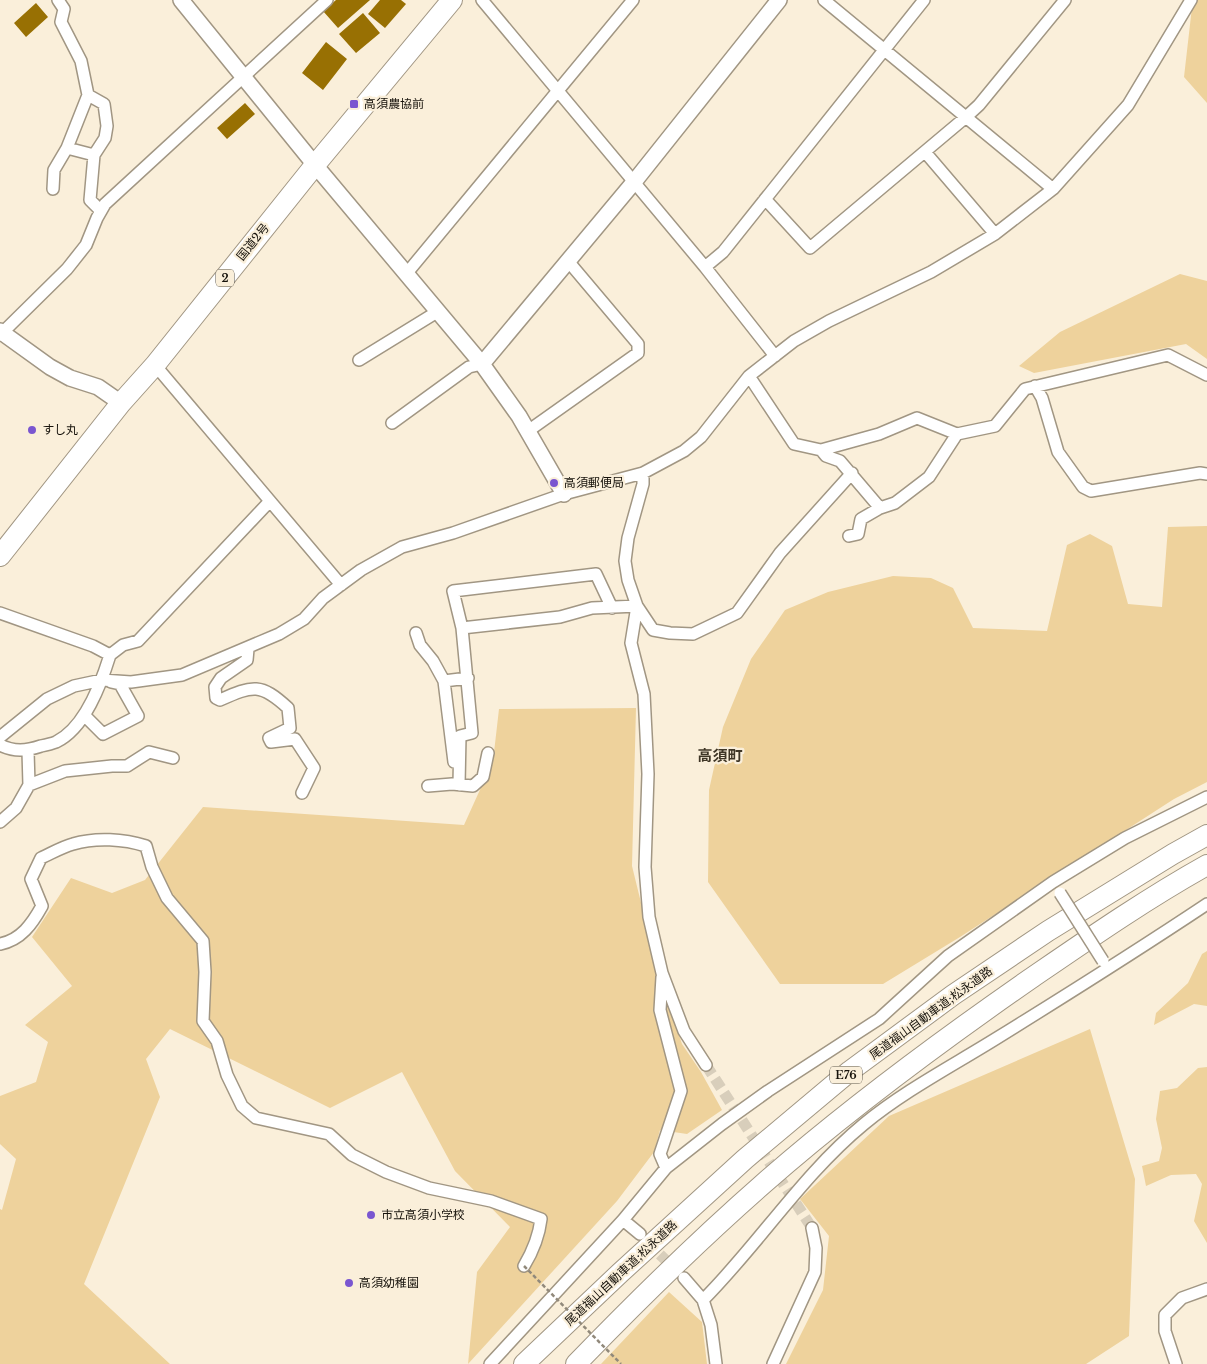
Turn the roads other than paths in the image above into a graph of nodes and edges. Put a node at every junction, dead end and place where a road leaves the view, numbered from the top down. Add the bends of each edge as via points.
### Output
1 (58, 0) edge
2 (181, 0) edge
3 (327, 0) edge
4 (452, 0) edge
5 (482, 0) edge
6 (633, 0) edge
7 (779, 0) edge
8 (824, 0) edge
9 (924, 0) edge
10 (1065, 0) edge
11 (1188, 1) edge
12 (884, 50) junction
13 (242, 77) junction
14 (557, 92) junction
15 (88, 95) junction
16 (966, 117) junction
17 (67, 148) junction
18 (925, 152) junction
19 (94, 155) junction
20 (315, 165) junction
21 (634, 182) junction
22 (53, 189) dead end
23 (1053, 189) junction
24 (764, 199) junction
25 (101, 212) junction
26 (995, 234) junction
27 (568, 261) junction
28 (704, 267) junction
29 (407, 273) junction
30 (437, 312) junction
31 (1, 333) edge
32 (775, 356) junction
33 (359, 360) dead end
34 (482, 364) junction
35 (155, 365) junction
36 (1207, 375) edge
37 (749, 376) junction
38 (1036, 386) junction
39 (121, 403) junction
40 (392, 423) dead end
41 (528, 431) junction
42 (957, 434) junction
43 (821, 450) junction
44 (643, 473) junction
45 (852, 473) junction
46 (1207, 474) edge
47 (564, 494) junction
48 (270, 501) junction
49 (880, 508) junction
50 (849, 536) dead end
51 (0, 556) edge
52 (341, 585) junction
53 (636, 606) junction
54 (612, 608) junction
55 (0, 613) edge
56 (462, 628) junction
57 (416, 633) dead end
58 (248, 649) junction
59 (110, 655) junction
60 (468, 678) junction
61 (102, 680) junction
62 (444, 681) junction
63 (84, 715) junction
64 (0, 737) edge
65 (0, 745) edge
66 (28, 751) junction
67 (488, 753) dead end
68 (173, 758) dead end
69 (29, 785) junction
70 (455, 785) junction
71 (428, 786) dead end
72 (302, 793) dead end
73 (1207, 797) edge
74 (0, 822) edge
75 (1207, 835) edge
76 (1207, 865) edge
77 (1054, 882) junction
78 (1207, 904) edge
79 (0, 944) edge
80 (1106, 965) junction
81 (662, 973) junction
82 (706, 1065) tunnel mouth
83 (666, 1168) junction
84 (623, 1220) junction
85 (812, 1228) tunnel mouth
86 (640, 1234) tunnel mouth
87 (524, 1266) road end
88 (684, 1278) tunnel mouth
89 (1207, 1290) edge
90 (703, 1300) junction
91 (490, 1364) edge
92 (524, 1364) edge
93 (576, 1364) edge
94 (716, 1364) edge
95 (773, 1364) edge
96 (1176, 1364) edge

1 - 15 street via 64,9 61,22 81,61
2 - 13 street
3 - 13 street
4 - 20 highway, 国道2号 / 2
5 - 14 street
6 - 14 street
7 - 21 street
8 - 12 street
9 - 12 street
10 - 16 street
11 - 23 street via 1128,105
12 - 16 street
12 - 24 street
13 - 20 street
13 - 25 street via 105,204
14 - 21 street
14 - 29 street
15 - 17 street
15 - 19 street via 104,104 107,126 105,138
16 - 18 street
16 - 23 street
17 - 19 street
17 - 22 street via 54,170
18 - 24 street via 810,248
18 - 26 street
19 - 25 street via 90,200
20 - 29 street
20 - 35 highway, 国道2号 / 2
21 - 27 street
21 - 28 street
23 - 26 street
24 - 28 street via 723,252
25 - 31 street via 86,245 67,269
26 - 32 street via 931,272 829,321
27 - 34 street
27 - 41 street via 638,344 638,353
28 - 32 street
29 - 30 street
30 - 33 street
30 - 34 street
31 - 39 street via 50,367 98,387
32 - 37 street
34 - 40 street via 469,367
34 - 41 street
35 - 39 highway, 国道2号 / 2
35 - 48 street
36 - 38 street via 1168,355
37 - 43 street via 794,444
37 - 44 street via 701,437
38 - 42 street via 1025,389 995,426
38 - 46 street via 1058,452 1083,487 1091,491
39 - 51 highway, 国道2号 / 2
41 - 47 street
42 - 43 street via 917,418 878,434
42 - 49 street via 928,477 895,503
43 - 45 street
44 - 47 street
44 - 53 street via 625,561
45 - 49 street
45 - 53 street via 780,553 738,613 693,634 670,633 654,630
47 - 52 street via 453,533 402,547
48 - 52 street
48 - 59 street via 138,641 123,645
49 - 50 street via 861,519 858,534
52 - 58 street via 323,598 304,619
53 - 54 street
53 - 81 street via 631,643 644,694 648,774 645,867 649,917
54 - 56 street via 592,608 560,617
54 - 56 street via 596,574 453,591
55 - 59 street
56 - 60 street
57 - 62 street via 420,646
58 - 61 street via 182,676 131,682
58 - 72 street via 247,660 221,678 215,687 216,698 220,700 250,689 263,689 288,708 290,728 268,738 271,742 295,740 314,768
59 - 61 street
60 - 62 street
60 - 70 street via 472,732 460,736
61 - 63 street
61 - 63 street via 120,684 138,716 102,734
61 - 64 street via 74,686 47,699
62 - 70 street
63 - 66 street via 57,741
65 - 66 street
66 - 69 street
67 - 70 street via 483,776 473,786
68 - 69 street via 150,752 127,766 65,771
69 - 74 street via 16,808
70 - 71 street
73 - 77 street via 1125,838
75 - 92 highway, 尾道福山自動車道;松永道路 / E76 via 1040,937 953,995 850,1071 745,1159
76 - 93 highway, E76 via 1066,954 972,1019 872,1095 763,1184 642,1296
77 - 80 street, bridge
77 - 83 street via 948,956 879,1019 768,1091
78 - 80 street
79 - 87 street via 10,942 30,926 42,906 31,880 41,858 74,843 100,840 129,840 146,846 167,898 203,941 203,1021 217,1041 227,1075 242,1106 256,1118 329,1134 352,1155 412,1182 491,1201 541,1219 539,1232
80 - 90 street via 864,1124 823,1161
81 - 82 street via 684,1031
81 - 83 street via 660,1010 681,1090 660,1154
83 - 84 street
84 - 86 street
84 - 91 street
85 - 95 street via 816,1248 815,1272
88 - 90 street
89 - 96 street via 1182,1298 1164,1315 1165,1331
90 - 94 street via 711,1325

